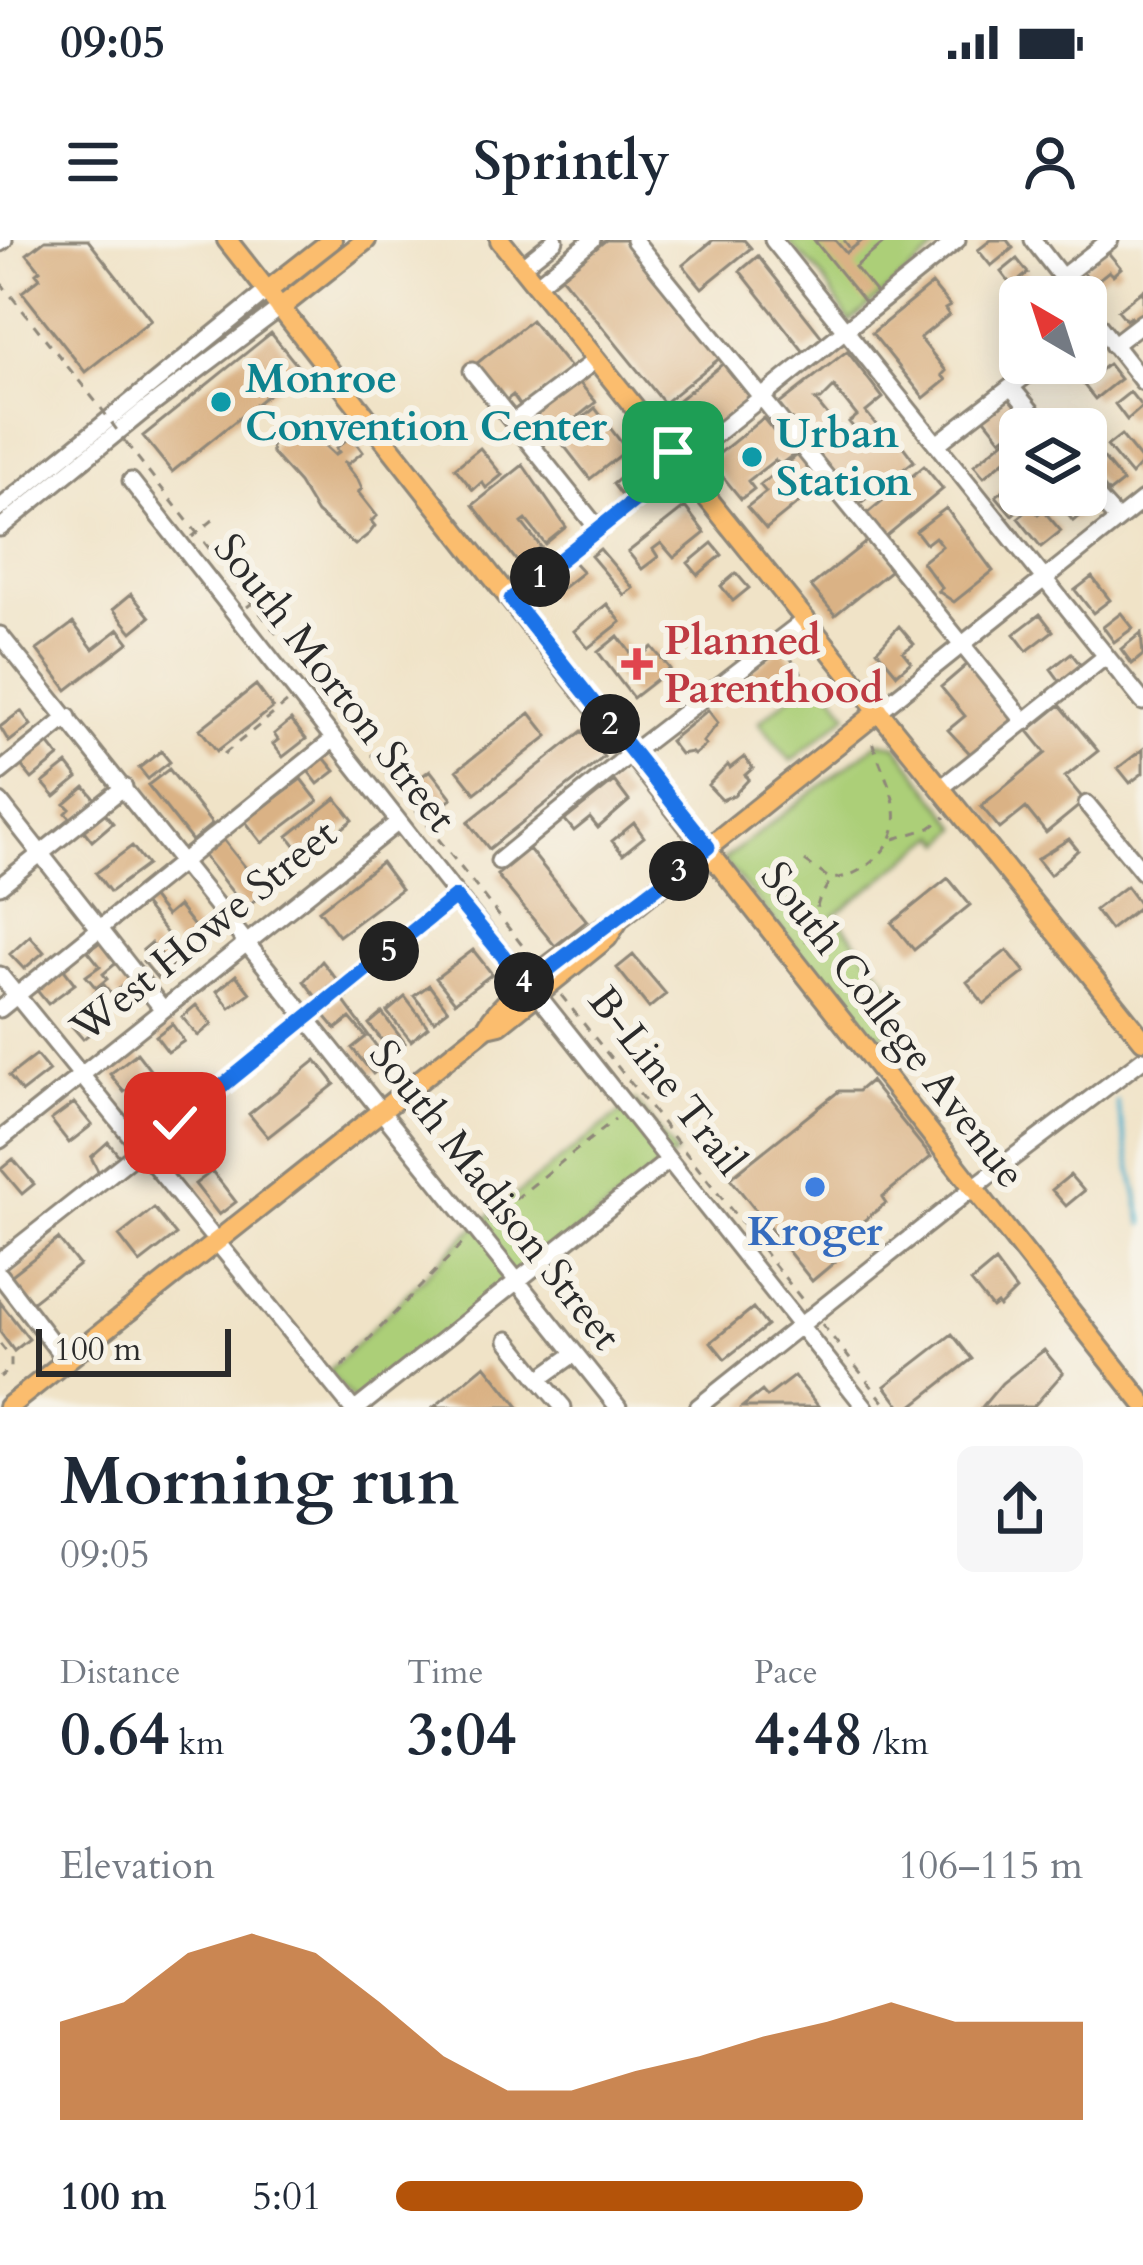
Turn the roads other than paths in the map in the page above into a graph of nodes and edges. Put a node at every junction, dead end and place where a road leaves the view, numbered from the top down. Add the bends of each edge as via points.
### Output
1 (227, 240) edge
2 (332, 240) edge
3 (366, 240) edge
4 (555, 240) edge
5 (592, 240) edge
6 (634, 240) edge
7 (773, 240) edge
8 (957, 240) edge
9 (1033, 240) edge
10 (1110, 240) edge
11 (504, 241) edge
12 (521, 267) junction
13 (1061, 276) edge
14 (1063, 276) edge
15 (536, 285) junction
16 (267, 291) junction
17 (280, 308) junction
18 (1143, 322) edge
19 (848, 331) junction
20 (1107, 339) edge
21 (1113, 345) junction
22 (597, 358) junction
23 (472, 371) dead end
24 (1143, 382) edge
25 (1015, 384) edge
26 (1011, 387) junction
27 (764, 399) junction
28 (1028, 408) edge
29 (513, 422) junction
30 (938, 444) junction
31 (681, 463) junction
32 (130, 481) dead end
33 (1143, 500) edge
34 (0, 508) edge
35 (1107, 508) edge
36 (1118, 520) junction
37 (0, 528) edge
38 (599, 530) junction
39 (1043, 579) junction
40 (511, 599) junction
41 (806, 619) junction
42 (0, 635) edge
43 (961, 644) junction
44 (1106, 656) junction
45 (1143, 702) edge
46 (879, 711) junction
47 (68, 717) junction
48 (1025, 722) junction
49 (334, 739) junction
50 (633, 752) junction
51 (0, 772) edge
52 (124, 788) junction
53 (941, 788) junction
54 (0, 802) edge
55 (1088, 804) dead end
56 (398, 823) junction
57 (708, 847) junction
58 (40, 854) junction
59 (182, 860) junction
60 (500, 861) dead end
61 (1143, 872) edge
62 (0, 886) edge
63 (455, 897) junction
64 (99, 930) junction
65 (247, 941) junction
66 (0, 975) edge
67 (548, 978) junction
68 (16, 996) junction
69 (162, 1008) junction
70 (0, 1009) edge
71 (308, 1016) junction
72 (1143, 1040) edge
73 (1143, 1059) edge
74 (79, 1076) junction
75 (383, 1110) junction
76 (0, 1140) edge
77 (141, 1151) junction
78 (668, 1161) junction
79 (974, 1187) junction
80 (216, 1243) junction
81 (0, 1261) edge
82 (0, 1275) edge
83 (518, 1280) junction
84 (808, 1320) junction
85 (508, 1340) dead end
86 (574, 1354) junction
87 (67, 1361) junction
88 (539, 1379) junction
89 (1143, 1403) edge
90 (8, 1407) edge
91 (355, 1407) edge
92 (562, 1407) edge
93 (618, 1407) edge
94 (698, 1407) edge
95 (865, 1407) edge

1 - 16 main road, South College Avenue
2 - 16 main road
3 - 17 main road
4 - 12 street
5 - 15 street
6 - 27 street
7 - 19 street
8 - 19 street
9 - 13 street
10 - 14 street
11 - 12 main road
12 - 15 main road
15 - 22 main road
16 - 17 main road, South College Avenue
16 - 34 street
17 - 37 street
17 - 40 main road, South College Avenue
18 - 21 street
19 - 27 street
19 - 30 street
20 - 21 street
21 - 24 street
22 - 29 street
22 - 31 main road
23 - 29 street
25 - 26 street
26 - 28 street
26 - 30 street
27 - 31 street
27 - 43 street
29 - 38 street
30 - 39 street
31 - 38 street
31 - 41 main road
32 - 49 street, South Morton Street
33 - 36 street
35 - 36 street
36 - 39 street
38 - 40 street
39 - 43 street
39 - 44 street
40 - 50 main road, South College Avenue
41 - 46 main road
41 - 50 street
42 - 47 street, South Madison Street
43 - 46 street
43 - 48 street
44 - 45 street
44 - 48 street
46 - 53 main road
46 - 57 main road
47 - 51 street
47 - 52 street, South Madison Street
48 - 53 street
49 - 56 street, South Morton Street
49 - 59 street
50 - 57 main road, South College Avenue
50 - 60 street
52 - 58 street
52 - 59 street, South Madison Street
53 - 72 main road
54 - 58 street
55 - 61 street
56 - 63 street, South Morton Street
56 - 65 street, West Howe Street
57 - 67 main road via 620,918 607,938
57 - 79 main road, South College Avenue
58 - 62 street
58 - 64 street
59 - 64 street
59 - 65 street, South Madison Street
63 - 67 street, South Morton Street
63 - 71 street
64 - 68 street
64 - 69 street
65 - 69 street, West Howe Street
65 - 71 street, South Madison Street
66 - 68 street
67 - 75 main road
67 - 78 street, South Morton Street
68 - 70 street
68 - 74 street
69 - 74 street, West Howe Street
71 - 75 street, South Madison Street
71 - 77 street
73 - 79 street
74 - 76 street, West Howe Street
74 - 77 street
75 - 80 main road
75 - 83 street, South Madison Street
77 - 80 street
77 - 81 street
78 - 83 street
78 - 84 street, South Morton Street
79 - 84 street
79 - 89 main road, South College Avenue
80 - 87 main road
80 - 91 street
82 - 87 street
83 - 86 street, South Madison Street
83 - 91 street
84 - 94 street
84 - 95 street, South Morton Street
85 - 88 street
86 - 88 street
86 - 93 street, South Madison Street
87 - 90 main road
88 - 92 street

